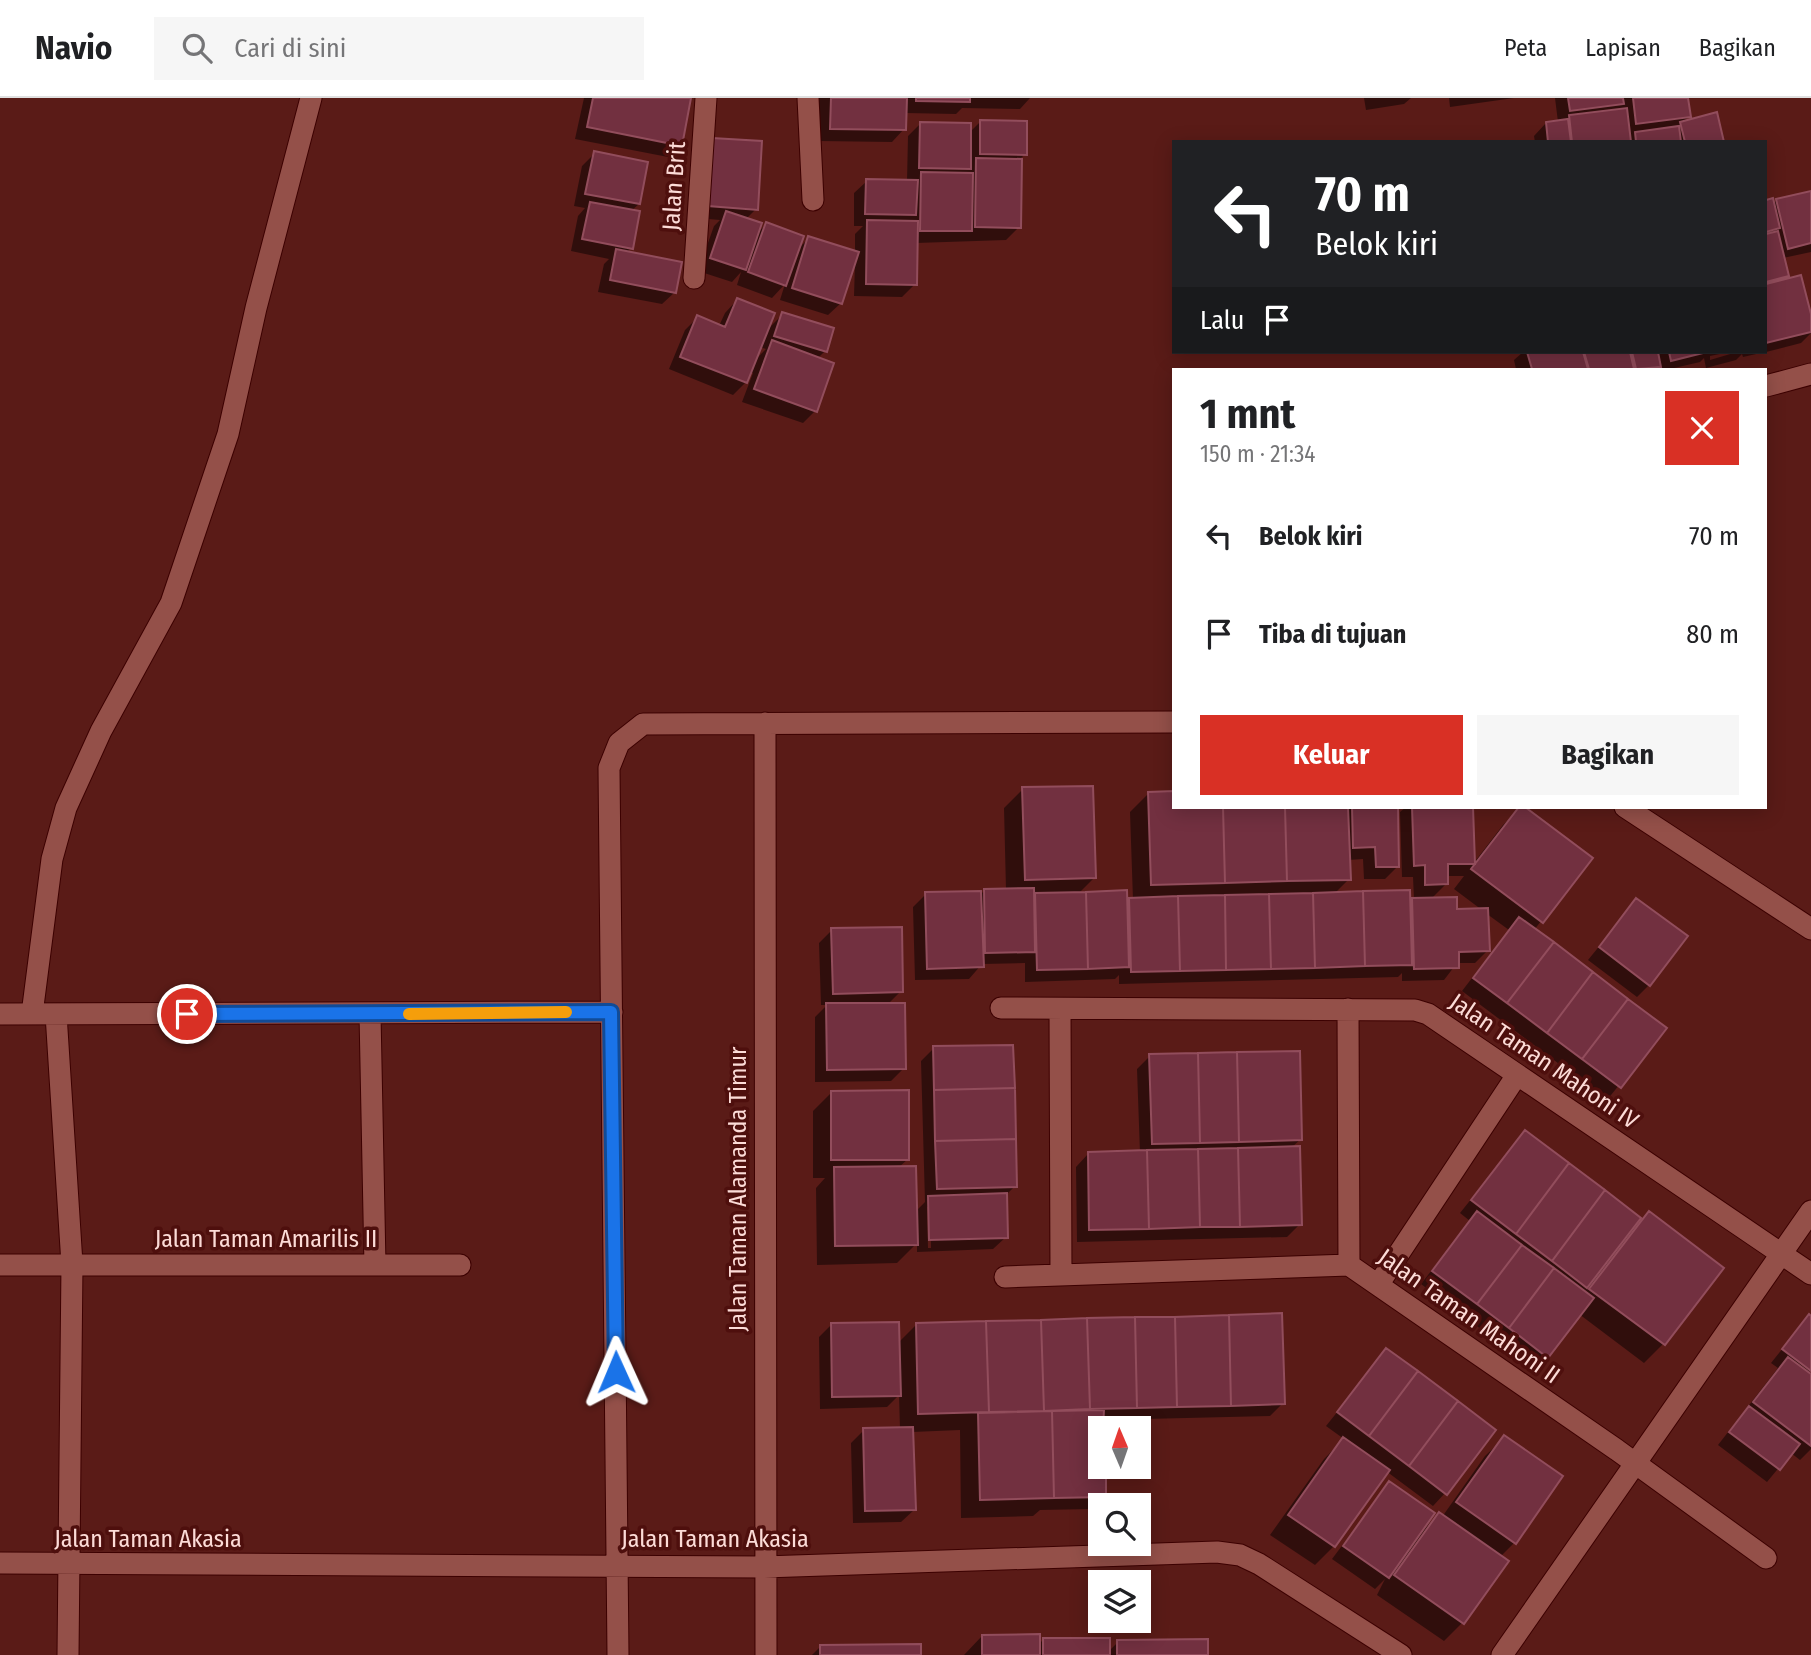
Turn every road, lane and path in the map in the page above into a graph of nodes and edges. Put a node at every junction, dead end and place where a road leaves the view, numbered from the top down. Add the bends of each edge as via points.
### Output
1 (311, 98) edge
2 (706, 98) edge
3 (808, 98) edge
4 (813, 200) dead end
5 (694, 278) dead end
6 (1811, 374) edge
7 (1767, 386) edge
8 (1172, 722) edge
9 (765, 723) junction
10 (1628, 809) edge
11 (1811, 929) edge
12 (1001, 1008) dead end
13 (1060, 1009) junction
14 (1348, 1009) junction
15 (611, 1012) junction
16 (0, 1014) edge
17 (32, 1014) junction
18 (55, 1014) junction
19 (370, 1014) junction
20 (1517, 1075) junction
21 (1811, 1211) edge
22 (1781, 1254) junction
23 (72, 1264) junction
24 (0, 1265) edge
25 (375, 1265) junction
26 (460, 1265) dead end
27 (1349, 1265) junction
28 (1811, 1274) edge
29 (1061, 1275) junction
30 (1005, 1277) dead end
31 (1378, 1285) junction
32 (1636, 1463) junction
33 (1766, 1558) dead end
34 (0, 1563) edge
35 (69, 1565) junction
36 (618, 1566) junction
37 (764, 1567) junction
38 (68, 1655) edge
39 (618, 1655) edge
40 (766, 1655) edge
41 (1401, 1655) edge
42 (1502, 1655) edge

1 - 17 street via 228,434 171,603 101,731 66,808 52,859
2 - 5 street, Jalan Brit
3 - 4 street
6 - 7 street
8 - 9 street
9 - 15 street via 643,724 619,743 609,768
9 - 37 street, Jalan Taman Alamanda Timur
10 - 11 street
12 - 13 street, Jalan Taman Mahoni IV
13 - 14 street, Jalan Taman Mahoni IV
13 - 29 street
14 - 20 street, Jalan Taman Mahoni IV via 1428,1014
14 - 27 street
15 - 19 street
15 - 36 street
16 - 17 street
17 - 18 street
18 - 19 street
18 - 23 street
19 - 25 street
20 - 22 street, Jalan Taman Mahoni IV
20 - 31 street
21 - 22 street
22 - 28 street, Jalan Taman Mahoni IV
22 - 32 street
23 - 24 street, Jalan Taman Amarilis II
23 - 25 street, Jalan Taman Amarilis II
23 - 35 street
25 - 26 street, Jalan Taman Amarilis II
27 - 29 street, Jalan Taman Mahoni II
27 - 31 street, Jalan Taman Mahoni II
29 - 30 street, Jalan Taman Mahoni II
31 - 32 street, Jalan Taman Mahoni II
32 - 33 street, Jalan Taman Mahoni II
32 - 42 street
34 - 35 street, Jalan Taman Akasia
35 - 36 street, Jalan Taman Akasia
35 - 38 street
36 - 37 street, Jalan Taman Akasia
36 - 39 street
37 - 40 street, Jalan Taman Alamanda Timur
37 - 41 street, Jalan Taman Akasia via 1217,1552 1240,1555

